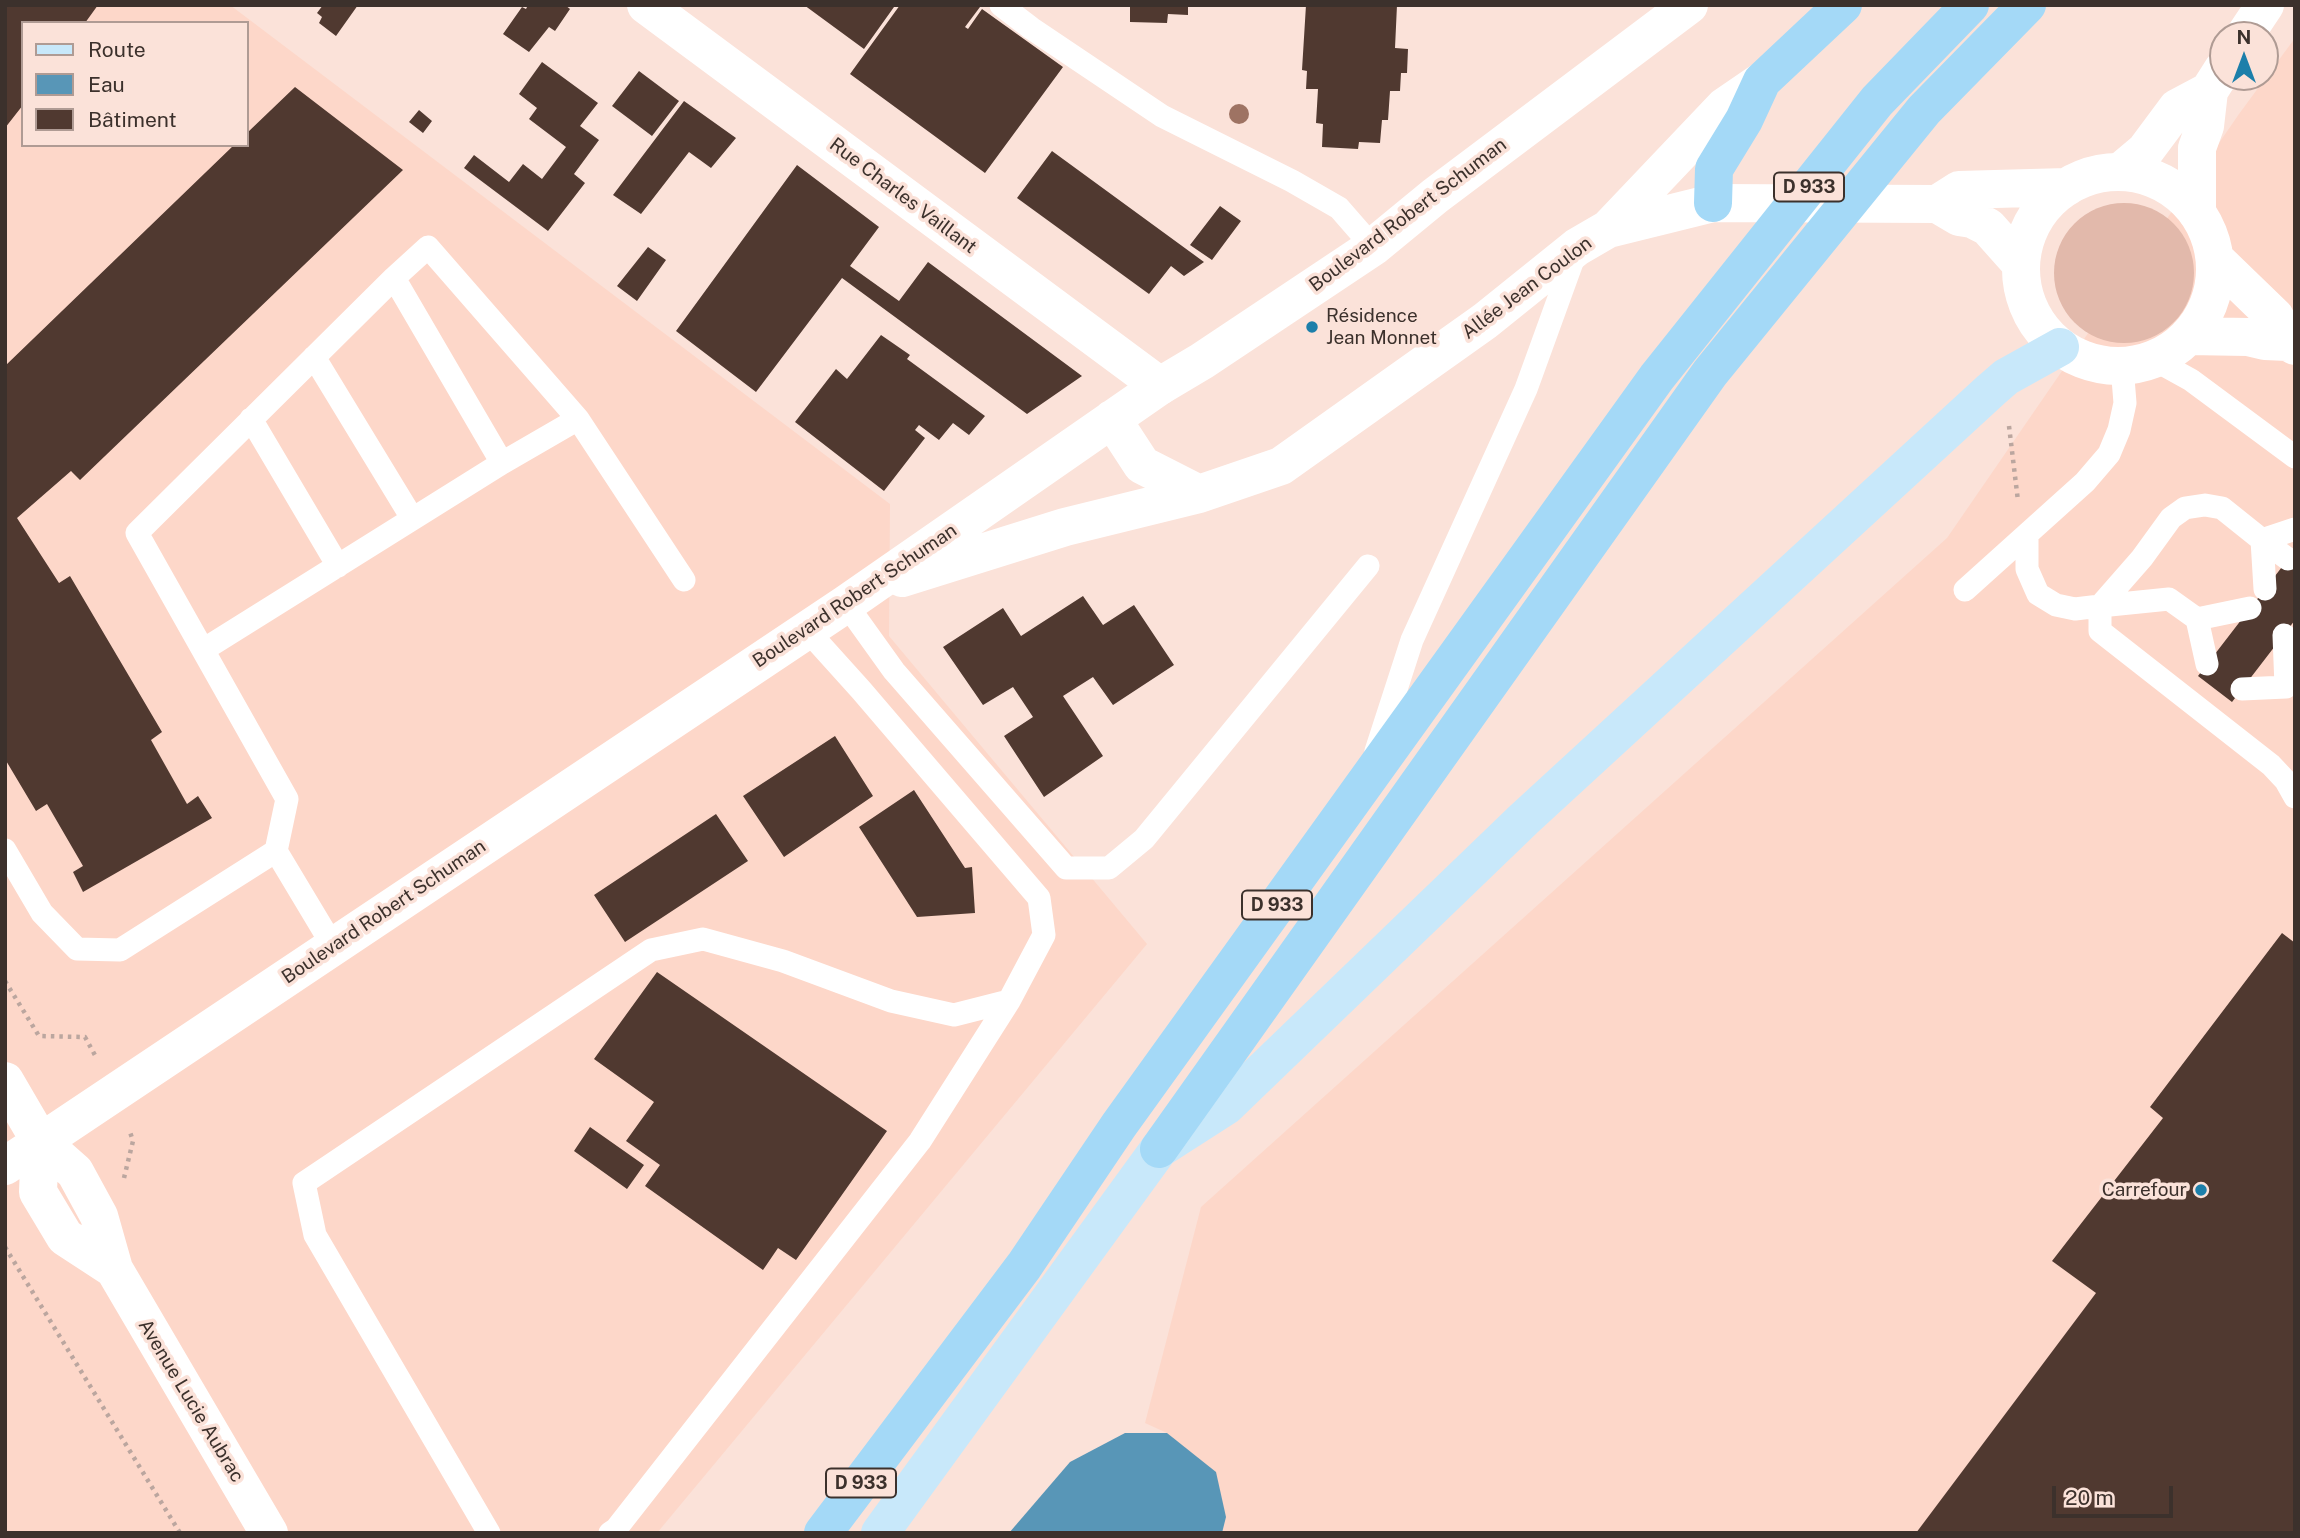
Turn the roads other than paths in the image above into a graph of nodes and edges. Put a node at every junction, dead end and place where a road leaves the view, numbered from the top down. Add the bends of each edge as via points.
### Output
1 (646, 5) edge
2 (1001, 5) edge
3 (1689, 5) edge
4 (1843, 5) edge
5 (1970, 5) edge
6 (2027, 5) edge
7 (2265, 5) edge
8 (2254, 21) edge
9 (1762, 81) junction
10 (2209, 85) edge
11 (2213, 91) edge
12 (2120, 172) junction
13 (2067, 187) junction
14 (1725, 203) junction
15 (1922, 204) junction
16 (2197, 212) junction
17 (1593, 238) junction
18 (1373, 247) junction
19 (2215, 259) junction
20 (2021, 264) junction
21 (394, 278) junction
22 (2188, 336) junction
23 (2292, 344) edge
24 (2060, 347) junction
25 (314, 357) junction
26 (2137, 362) junction
27 (1160, 386) junction
28 (251, 419) junction
29 (578, 419) junction
30 (1112, 419) junction
31 (2295, 457) edge
32 (502, 463) junction
33 (1199, 494) junction
34 (412, 519) junction
35 (2295, 529) edge
36 (2027, 535) junction
37 (2295, 536) edge
38 (2262, 540) junction
39 (338, 566) junction
40 (1368, 566) dead end
41 (2281, 566) edge
42 (684, 580) dead end
43 (1965, 590) dead end
44 (856, 596) junction
45 (2100, 606) junction
46 (2250, 608) dead end
47 (2196, 619) junction
48 (2235, 627) dead end
49 (806, 629) junction
50 (2277, 644) dead end
51 (203, 650) junction
52 (2214, 655) dead end
53 (2249, 681) dead end
54 (2291, 692) edge
55 (1367, 779) junction
56 (2295, 797) edge
57 (5, 850) edge
58 (276, 851) junction
59 (333, 946) junction
60 (1009, 1001) junction
61 (5, 1081) edge
62 (40, 1141) junction
63 (1160, 1149) junction
64 (5, 1166) edge
65 (269, 1533) edge
66 (489, 1533) edge
67 (610, 1533) edge
68 (823, 1533) edge
69 (880, 1533) edge

1 - 27 street, Rue Charles Vaillant
2 - 18 lane via 1162,116 1339,208
3 - 18 street, Boulevard Robert Schuman
4 - 9 highway
5 - 55 highway, D 933 via 1877,101 1657,377
6 - 63 highway, D 933 via 1924,110 1710,373
7 - 8 street
9 - 14 highway via 1714,169
9 - 17 street via 1724,107
10 - 12 street via 2177,108 2145,151
11 - 16 street via 2197,148
12 - 13 street via 2106,172
12 - 16 street via 2158,180
13 - 15 street, Allée Jean Coulon via 1959,190
13 - 20 street via 2054,194 2036,215 2023,242
14 - 15 street, Allée Jean Coulon
14 - 17 street, Allée Jean Coulon
15 - 20 street, Allée Jean Coulon via 1988,227
16 - 19 street
17 - 33 street, Allée Jean Coulon via 1281,466
17 - 55 lane via 1412,640
18 - 27 street, Boulevard Robert Schuman
19 - 22 street via 2210,301
19 - 23 street via 2275,317
20 - 24 street via 2025,301 2039,326
21 - 25 lane
21 - 29 lane via 428,247
21 - 32 lane
22 - 23 street via 2248,337
22 - 26 street via 2171,350
24 - 26 street via 2089,362
24 - 63 main road via 1991,390 1524,819 1226,1106
25 - 28 lane
25 - 34 lane
26 - 31 lane via 2191,380
26 - 36 lane via 2109,454
27 - 30 street, Boulevard Robert Schuman
28 - 39 lane
28 - 51 lane via 137,533
29 - 32 lane
29 - 42 lane
30 - 33 street via 1142,465
30 - 44 street, Boulevard Robert Schuman
32 - 34 lane
33 - 44 street, Allée Jean Coulon via 1065,527
34 - 39 lane
35 - 38 lane
36 - 43 lane
36 - 45 lane via 2027,569 2038,594 2075,609
37 - 38 lane
38 - 41 lane
38 - 41 lane
38 - 45 lane via 2222,508 2185,508 2171,518
39 - 51 lane
40 - 44 lane via 1143,839 1109,868 1066,868 894,671
44 - 49 street, Boulevard Robert Schuman
45 - 47 lane via 2169,599
45 - 56 lane via 2100,631 2271,765
46 - 47 lane
47 - 48 lane
47 - 52 lane
49 - 59 street, Boulevard Robert Schuman
49 - 60 lane via 1039,898 1044,936
50 - 54 lane
51 - 58 lane via 287,799
53 - 54 lane
55 - 68 highway, D 933 via 1119,1125 1024,1266
57 - 58 lane via 42,913 77,949 120,950
58 - 59 lane
59 - 62 street, Boulevard Robert Schuman
60 - 66 lane via 954,1015 891,1001 783,961 704,939 651,950 304,1183 315,1235
60 - 67 lane via 920,1141
61 - 62 street
62 - 64 street, Boulevard Robert Schuman
62 - 65 street, Avenue Lucie Aubrac via 38,1192 65,1237 114,1269
63 - 69 main road, D 933

